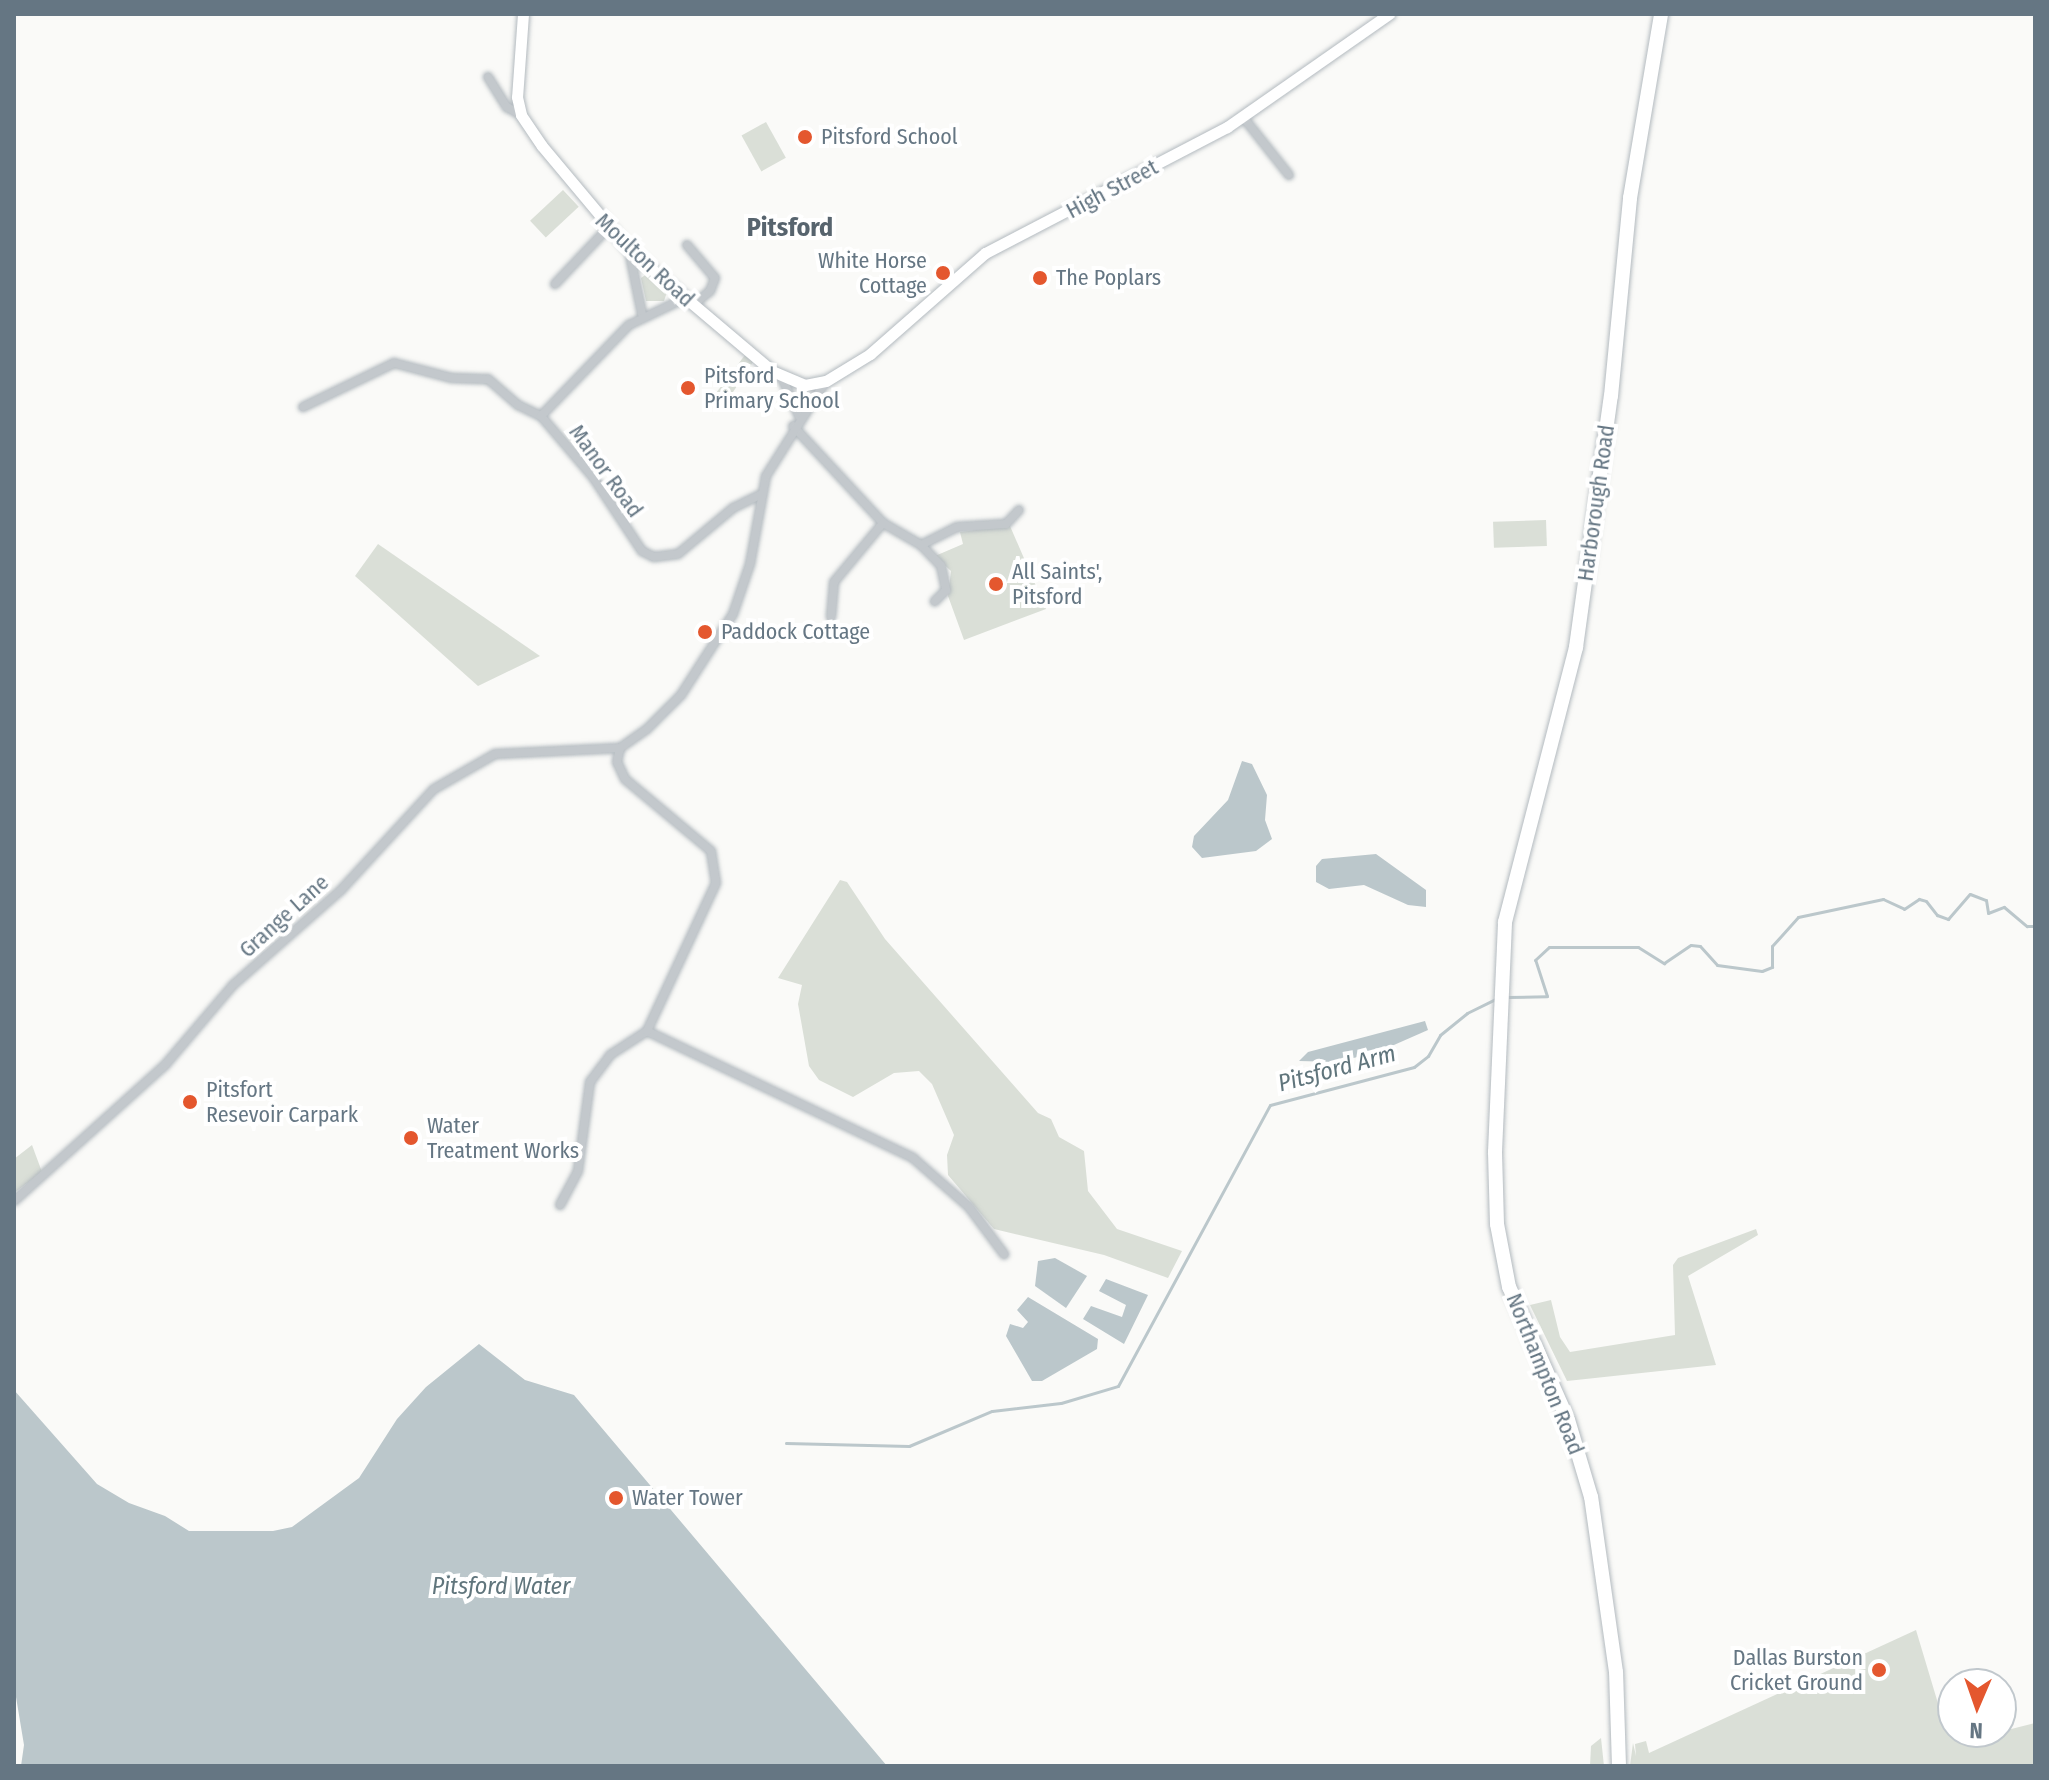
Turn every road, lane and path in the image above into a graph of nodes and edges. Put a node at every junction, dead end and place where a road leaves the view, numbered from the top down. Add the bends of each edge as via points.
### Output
1 (523, 14) edge
2 (1389, 14) edge
3 (1661, 14) edge
4 (488, 77) dead end
5 (521, 115) junction
6 (1243, 117) junction
7 (1289, 175) dead end
8 (607, 229) junction
9 (687, 245) dead end
10 (629, 250) junction
11 (555, 284) dead end
12 (689, 302) junction
13 (642, 314) junction
14 (782, 378) junction
15 (826, 381) junction
16 (303, 407) dead end
17 (541, 416) junction
18 (799, 416) junction
19 (793, 426) junction
20 (760, 495) junction
21 (1019, 510) dead end
22 (883, 523) junction
23 (921, 545) junction
24 (935, 601) dead end
25 (831, 617) dead end
26 (620, 748) junction
27 (1502, 1027) joint
28 (647, 1031) junction
29 (14, 1201) edge
30 (560, 1205) dead end
31 (1004, 1254) dead end
32 (1619, 1766) edge

1 - 5 street via 516,85
2 - 6 street, High Street
3 - 27 highway, Harborough Road via 1630,198 1606,435 1576,647 1511,889
4 - 5 street via 507,107
5 - 8 street, Moulton Road
6 - 7 street
6 - 15 street, High Street via 985,253 902,328
8 - 10 street, Moulton Road
8 - 11 street
9 - 12 street via 715,278 710,291
10 - 12 street, Moulton Road
10 - 13 street
12 - 13 street, Manor Road
12 - 14 street, Moulton Road
13 - 17 street, Manor Road
14 - 15 street via 805,385
14 - 18 street
15 - 18 street
16 - 17 street via 401,362 452,378 488,379 518,405
17 - 20 street, Manor Road via 593,477 642,551 654,557 678,554 733,508
18 - 19 street
19 - 20 street
19 - 22 street
20 - 26 street via 750,564 733,614 681,695
21 - 23 street via 1006,524 957,527
22 - 23 street
22 - 25 street via 834,582
23 - 24 street via 941,566 945,581 946,590
26 - 28 street via 617,762 625,779 702,840 717,873 708,904
26 - 29 street, Grange Lane via 495,754 434,789 341,890 233,985 165,1065
27 - 32 highway, Northampton Road via 1494,1174 1499,1239 1515,1307 1568,1420 1591,1497 1616,1672
28 - 30 street via 610,1055 590,1082 578,1171
28 - 31 street via 913,1158 969,1207

